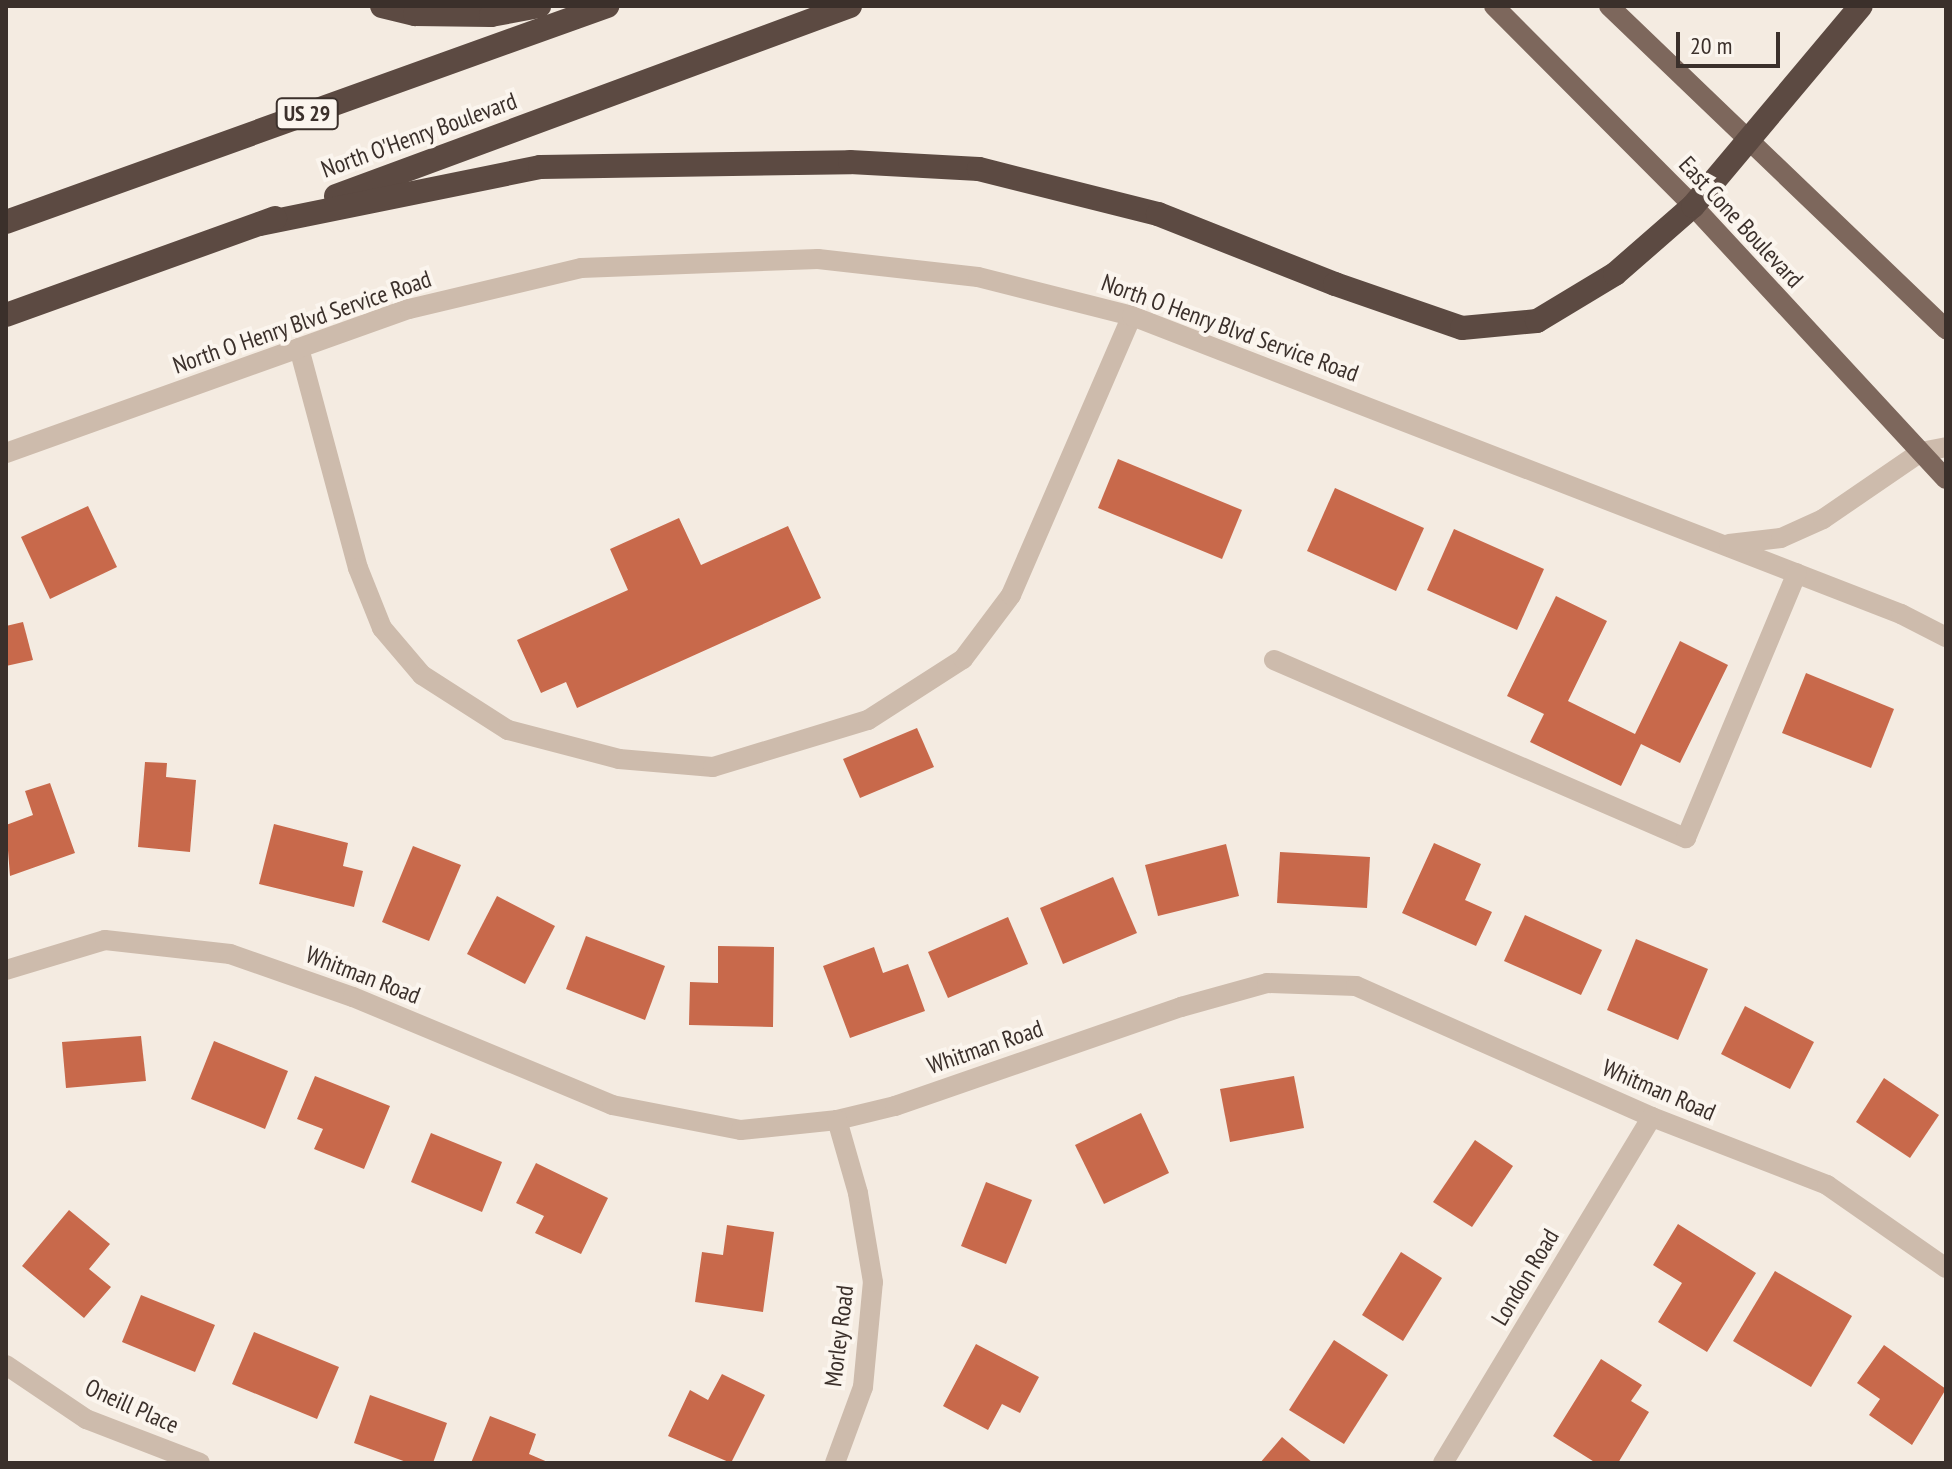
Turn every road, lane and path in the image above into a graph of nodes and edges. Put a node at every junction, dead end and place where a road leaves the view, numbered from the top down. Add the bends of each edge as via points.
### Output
1 (382, 6) edge
2 (539, 6) edge
3 (607, 6) edge
4 (850, 6) edge
5 (1494, 6) edge
6 (1609, 6) edge
7 (1861, 6) edge
8 (1749, 142) junction
9 (1693, 206) junction
10 (6, 222) edge
11 (260, 224) junction
12 (6, 315) edge
13 (1132, 316) junction
14 (1946, 329) edge
15 (299, 348) junction
16 (1946, 447) edge
17 (1921, 452) junction
18 (6, 453) edge
19 (1946, 479) edge
20 (1725, 545) junction
21 (1797, 573) junction
22 (1946, 637) edge
23 (1274, 660) dead end
24 (6, 970) edge
25 (1652, 1117) junction
26 (837, 1120) junction
27 (1946, 1268) edge
28 (6, 1365) edge
29 (200, 1463) edge
30 (835, 1463) edge
31 (1443, 1463) edge

1 - 2 highway via 415,14 491,15
3 - 10 highway, US 29
4 - 11 highway, North O'Henry Boulevard
5 - 9 main road, East Cone Boulevard
6 - 8 main road
7 - 8 highway
8 - 9 highway
8 - 14 main road
9 - 11 highway via 1615,274 1537,321 1462,328 1158,214 979,169 850,162 540,167
9 - 17 main road, East Cone Boulevard
11 - 12 highway, North O'Henry Boulevard
13 - 15 street, North O Henry Blvd Service Road via 978,277 818,259 742,260 581,268 409,309
13 - 15 street via 1011,595 963,659 868,720 713,767 619,759 508,730 422,675 382,628 358,568
13 - 20 street, North O Henry Blvd Service Road
15 - 18 street, North O Henry Blvd Service Road
16 - 17 street
17 - 19 main road, East Cone Boulevard
17 - 20 street via 1823,519 1781,538
20 - 21 street, North O Henry Blvd Service Road
21 - 22 street, North O Henry Blvd Service Road
21 - 23 street via 1686,838
24 - 26 street, Whitman Road via 105,940 230,954 353,997 612,1105 741,1130
25 - 26 street, Whitman Road via 1356,986 1267,983 1181,1007 895,1106
25 - 27 street, Whitman Road via 1827,1185
25 - 31 street, London Road
26 - 30 street, Morley Road via 858,1193 873,1282 863,1387
28 - 29 street, Oneill Place via 86,1419

